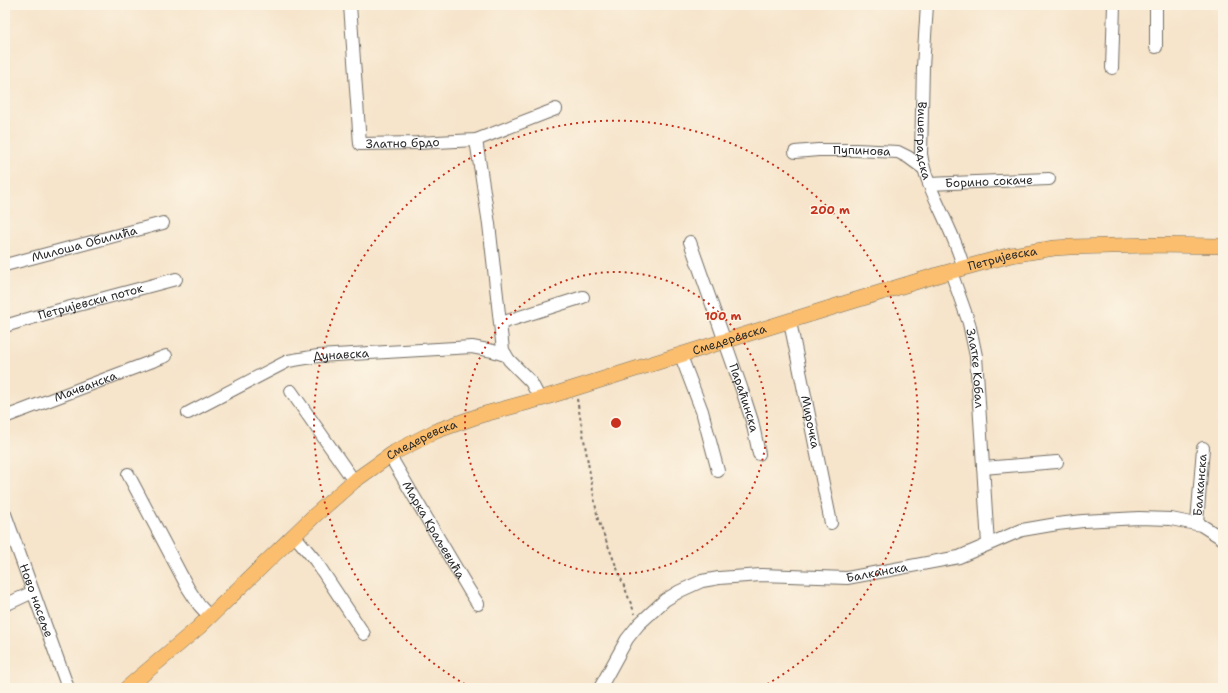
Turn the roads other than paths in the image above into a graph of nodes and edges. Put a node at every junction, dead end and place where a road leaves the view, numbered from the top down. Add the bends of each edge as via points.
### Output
1 (350, 5) edge
2 (927, 5) edge
3 (1114, 5) edge
4 (1156, 5) edge
5 (1156, 47) dead end
6 (1112, 68) dead end
7 (556, 109) dead end
8 (476, 140) junction
9 (795, 152) dead end
10 (923, 168) junction
11 (1049, 180) dead end
12 (929, 184) junction
13 (163, 223) dead end
14 (690, 242) dead end
15 (1223, 246) edge
16 (5, 265) edge
17 (957, 270) junction
18 (176, 279) dead end
19 (583, 297) dead end
20 (790, 322) junction
21 (500, 323) junction
22 (5, 326) edge
23 (725, 342) junction
24 (505, 354) junction
25 (166, 356) dead end
26 (681, 356) junction
27 (291, 391) dead end
28 (540, 400) junction
29 (188, 413) dead end
30 (5, 417) edge
31 (1203, 448) dead end
32 (759, 454) dead end
33 (390, 456) junction
34 (1057, 462) dead end
35 (983, 468) junction
36 (718, 471) dead end
37 (128, 474) dead end
38 (354, 481) junction
39 (5, 514) edge
40 (831, 523) dead end
41 (1197, 523) junction
42 (294, 535) junction
43 (1223, 539) edge
44 (988, 544) junction
45 (33, 592) junction
46 (478, 604) dead end
47 (5, 605) edge
48 (210, 617) junction
49 (364, 634) dead end
50 (68, 688) edge
51 (127, 688) edge
52 (600, 688) edge

1 - 8 street, Златно брдо via 360,144
2 - 10 street, Вишеградска via 923,66
3 - 6 street
4 - 5 street
7 - 8 street, Златно брдо
8 - 21 street
9 - 10 street, Пупинова via 898,152 908,156
10 - 12 street, Вишеградска
11 - 12 street, Борино сокаче
12 - 17 street, Вишеградска via 951,233
13 - 16 street, Милоша Обилића
14 - 23 street, Параћинска
15 - 17 main road, Петријевска via 1054,248 1011,255
17 - 20 main road, Петријевска
17 - 35 street, Златке Кобал via 974,346
18 - 22 street, Петријевски поток
19 - 21 street
20 - 23 main road, Смедеревска
20 - 40 street, Мирочка
21 - 24 street
23 - 26 main road, Смедеревска
23 - 32 street, Параћинска via 742,390
24 - 28 street via 531,382
24 - 29 street, Дунавска via 472,347 318,356 288,361
25 - 30 street, Мачванска
26 - 28 main road, Смедеревска
26 - 36 street via 702,411
27 - 38 street
28 - 33 main road, Смедеревска via 453,425 425,436
31 - 41 street, Балканска
33 - 38 main road, Смедеревска
33 - 46 street, Марка Краљевића
34 - 35 street
35 - 44 street, Златке Кобал
37 - 48 street via 188,588
38 - 42 main road, Смедеревска
39 - 45 street, Ново насеље
41 - 43 street, Балканска
41 - 44 street, Балканска via 1139,518 1057,524 1022,530
42 - 48 main road, Смедеревска
42 - 49 street via 315,560
44 - 52 street, Балканска via 959,557 847,578 761,575 702,581 665,600 639,624 627,639
45 - 47 street
45 - 50 street, Ново насеље
48 - 51 main road, Смедеревска

